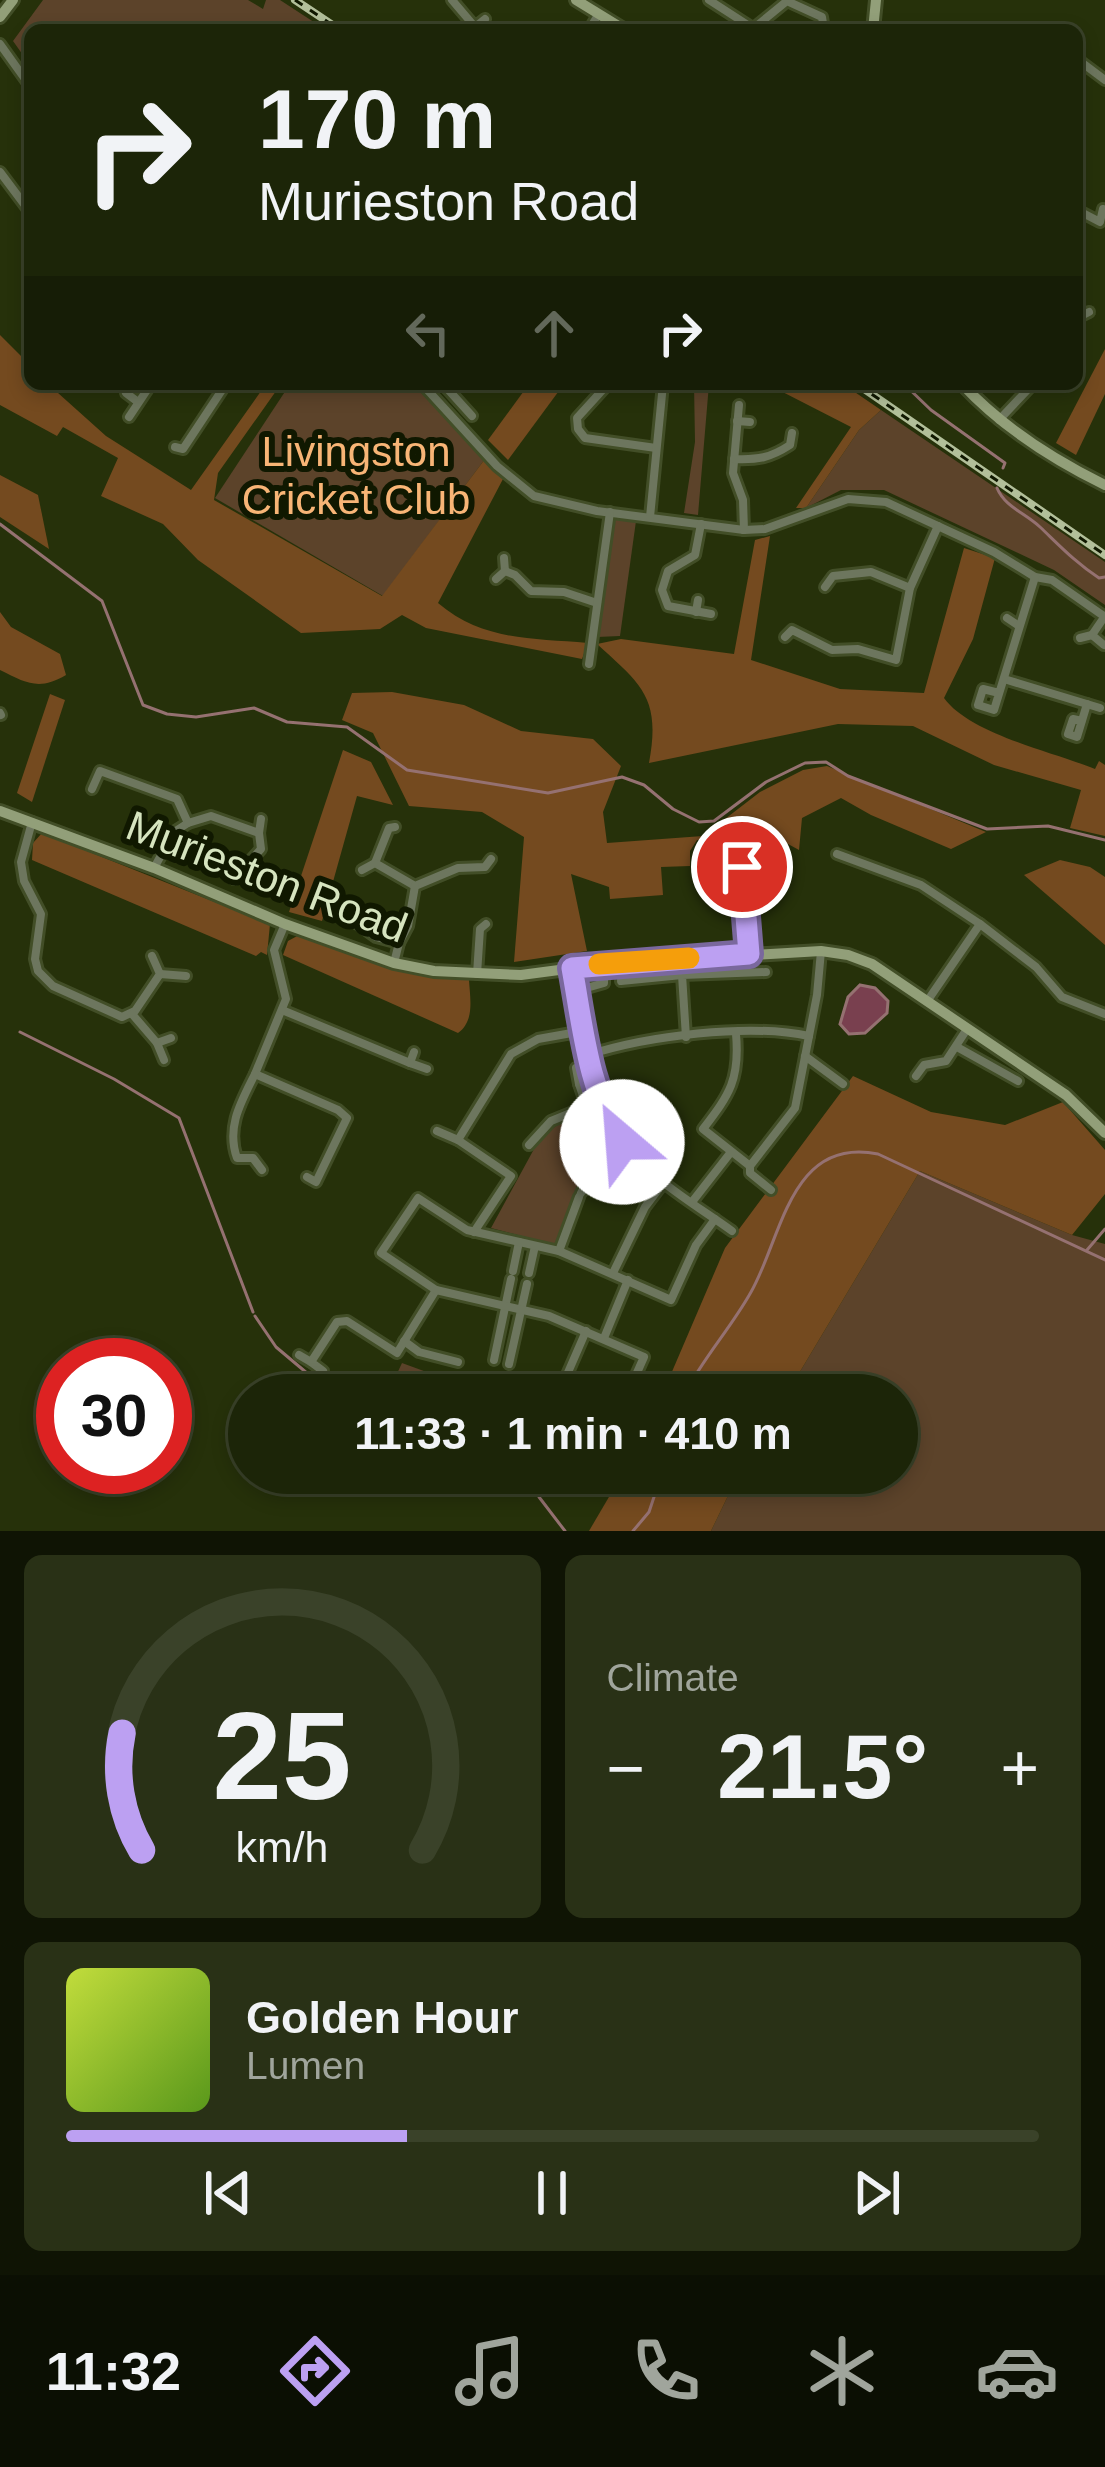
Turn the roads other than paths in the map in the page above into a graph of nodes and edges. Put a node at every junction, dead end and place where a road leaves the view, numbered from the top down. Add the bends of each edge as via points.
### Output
1 (13, 0) edge
2 (452, 0) edge
3 (576, 0) edge
4 (711, 1) edge
5 (598, 14) junction
6 (0, 17) edge
7 (485, 19) dead end
8 (471, 24) edge
9 (480, 24) edge
10 (592, 24) edge
11 (615, 24) edge
12 (746, 24) edge
13 (760, 24) edge
14 (823, 24) edge
15 (0, 44) edge
16 (24, 78) edge
17 (0, 172) edge
18 (24, 209) edge
19 (1103, 209) edge
20 (1083, 213) edge
21 (1100, 222) junction
22 (1098, 233) dead end
23 (1089, 312) dead end
24 (1083, 315) edge
25 (148, 390) edge
26 (222, 390) edge
27 (428, 390) edge
28 (448, 390) edge
29 (603, 390) edge
30 (662, 390) edge
31 (968, 390) edge
32 (1027, 390) edge
33 (126, 393) dead end
34 (139, 402) junction
35 (739, 405) dead end
36 (472, 416) dead end
37 (129, 417) dead end
38 (999, 420) junction
39 (737, 421) junction
40 (751, 422) dead end
41 (792, 433) dead end
42 (790, 446) junction
43 (175, 447) dead end
44 (656, 448) junction
45 (800, 453) dead end
46 (734, 459) junction
47 (1105, 485) edge
48 (610, 512) junction
49 (650, 517) junction
50 (701, 524) junction
51 (938, 526) junction
52 (744, 530) junction
53 (504, 557) dead end
54 (505, 571) junction
55 (1035, 577) junction
56 (496, 579) dead end
57 (825, 587) dead end
58 (910, 588) junction
59 (698, 600) dead end
60 (597, 603) junction
61 (696, 612) junction
62 (711, 614) dead end
63 (1007, 617) dead end
64 (1105, 617) edge
65 (791, 618) dead end
66 (1019, 626) junction
67 (1092, 635) junction
68 (1080, 638) dead end
69 (1104, 645) edge
70 (590, 664) dead end
71 (1004, 679) junction
72 (998, 693) dead end
73 (1087, 704) junction
74 (1100, 708) dead end
75 (1082, 721) dead end
76 (92, 789) dead end
77 (0, 811) edge
78 (261, 819) dead end
79 (33, 821) junction
80 (188, 823) junction
81 (389, 827) dead end
82 (259, 833) junction
83 (841, 858) dead end
84 (375, 863) junction
85 (488, 866) dead end
86 (154, 868) junction
87 (362, 870) dead end
88 (740, 872) dead end
89 (240, 878) dead end
90 (415, 886) junction
91 (285, 924) junction
92 (980, 924) junction
93 (354, 926) dead end
94 (480, 926) dead end
95 (399, 944) junction
96 (821, 951) junction
97 (749, 954) junction
98 (152, 956) dead end
99 (394, 963) junction
100 (604, 964) junction
101 (572, 968) junction
102 (766, 972) dead end
103 (160, 974) junction
104 (682, 975) junction
105 (186, 976) dead end
106 (477, 976) junction
107 (621, 981) dead end
108 (590, 987) dead end
109 (928, 1000) junction
110 (283, 1010) junction
111 (132, 1014) junction
112 (1105, 1014) edge
113 (968, 1028) junction
114 (583, 1031) junction
115 (736, 1034) junction
116 (686, 1036) junction
117 (809, 1036) junction
118 (171, 1038) dead end
119 (157, 1043) junction
120 (957, 1047) junction
121 (414, 1052) dead end
122 (588, 1055) junction
123 (805, 1056) junction
124 (164, 1060) dead end
125 (410, 1063) junction
126 (576, 1068) dead end
127 (427, 1069) dead end
128 (254, 1074) junction
129 (916, 1076) dead end
130 (593, 1081) junction
131 (1018, 1081) dead end
132 (579, 1084) junction
133 (843, 1084) dead end
134 (584, 1096) dead end
135 (600, 1101) junction
136 (437, 1131) dead end
137 (1105, 1133) edge
138 (458, 1140) junction
139 (622, 1141) junction
140 (529, 1145) dead end
141 (731, 1151) junction
142 (236, 1158) junction
143 (750, 1166) junction
144 (230, 1168) dead end
145 (262, 1170) dead end
146 (664, 1181) junction
147 (316, 1182) dead end
148 (771, 1190) dead end
149 (692, 1202) junction
150 (715, 1219) junction
151 (474, 1232) junction
152 (732, 1232) dead end
153 (519, 1242) junction
154 (535, 1246) junction
155 (559, 1251) junction
156 (613, 1273) junction
157 (628, 1280) junction
158 (436, 1290) junction
159 (505, 1307) junction
160 (521, 1310) junction
161 (586, 1331) junction
162 (604, 1338) junction
163 (404, 1341) junction
164 (299, 1354) dead end
165 (494, 1360) dead end
166 (311, 1362) junction
167 (458, 1362) dead end
168 (509, 1364) dead end
169 (323, 1371) dead end
170 (567, 1374) edge
171 (636, 1374) edge

1 - 6 street
2 - 8 street
3 - 5 street
4 - 12 street
5 - 10 street
5 - 11 street
7 - 9 street
13 - 14 street via 787,1
15 - 16 street
17 - 18 street
19 - 21 street
20 - 21 street
21 - 22 street
23 - 24 street
25 - 34 street
26 - 43 street via 183,449
27 - 48 street via 518,486 544,500
28 - 36 street
29 - 44 street via 577,418 585,437
30 - 44 street
31 - 38 street
32 - 38 street
33 - 34 street
34 - 37 street
35 - 39 street
38 - 47 street
39 - 40 street
39 - 46 street
41 - 42 street
42 - 45 street
42 - 46 street via 763,460
44 - 49 street
46 - 52 street
48 - 49 street
48 - 60 street
49 - 50 street
50 - 52 street
50 - 61 street via 695,555 670,568 662,590 668,606
51 - 52 street via 864,499
51 - 55 street
51 - 58 street
53 - 54 street
54 - 56 street
54 - 60 street via 531,591
55 - 64 street
55 - 66 street
57 - 58 street via 832,571 871,572
58 - 65 street via 901,662 789,633
59 - 61 street
60 - 70 street
61 - 62 street
63 - 66 street
64 - 67 street
66 - 71 street
67 - 68 street
67 - 69 street
71 - 72 street
71 - 73 street
73 - 74 street
73 - 75 street
76 - 80 street via 101,766 177,799
77 - 79 street, Murieston Road
78 - 82 street
79 - 86 street, Murieston Road
79 - 111 street via 21,862 41,914 38,971 110,1014
80 - 82 street via 212,816
80 - 86 street
81 - 84 street
82 - 89 street via 261,849
83 - 92 street via 921,884
84 - 87 street
84 - 90 street
85 - 90 street via 459,862
86 - 91 street, Murieston Road
88 - 97 street
90 - 95 street
91 - 99 street, Murieston Road
91 - 110 street via 274,950
92 - 109 street
92 - 112 street via 1062,997
93 - 95 street
94 - 106 street
95 - 99 street
96 - 97 street, Murieston Road
96 - 109 street, Murieston Road via 872,964
96 - 117 street
97 - 100 street, Murieston Road
98 - 103 street
99 - 106 street, Murieston Road
100 - 101 street, Murieston Road
100 - 108 street via 604,983
101 - 106 street, Murieston Road
101 - 114 street
102 - 104 street
103 - 105 street
103 - 111 street
104 - 107 street
104 - 116 street
109 - 113 street, Murieston Road
110 - 125 street
110 - 128 street
111 - 119 street
113 - 120 street
113 - 137 street, Murieston Road via 1066,1095
114 - 122 street
114 - 138 street via 523,1044
115 - 116 street
115 - 117 street
115 - 141 street via 737,1075 703,1129
116 - 122 street
117 - 123 street
118 - 119 street
119 - 124 street
120 - 129 street
120 - 131 street
121 - 125 street
122 - 130 street
123 - 133 street
123 - 143 street via 795,1108
125 - 127 street
126 - 132 street
128 - 142 street via 232,1125
128 - 147 street via 345,1114
130 - 132 street
130 - 135 street
132 - 134 street
135 - 139 street
135 - 140 street via 551,1121
136 - 138 street
138 - 151 street via 511,1176
139 - 146 street
139 - 155 street via 597,1165
141 - 143 street
141 - 149 street
142 - 144 street
142 - 145 street via 254,1158
143 - 148 street
146 - 149 street
146 - 156 street
149 - 150 street
150 - 152 street
150 - 157 street via 671,1300
151 - 153 street
151 - 158 street via 418,1198 381,1252
153 - 154 street
153 - 159 street
154 - 155 street
154 - 160 street
155 - 156 street
156 - 157 street
157 - 162 street
158 - 159 street
158 - 163 street
159 - 160 street
159 - 165 street
160 - 161 street
160 - 168 street
161 - 162 street
161 - 170 street
162 - 171 street via 644,1357
163 - 166 street via 397,1353 343,1320
163 - 167 street
164 - 166 street
166 - 169 street

